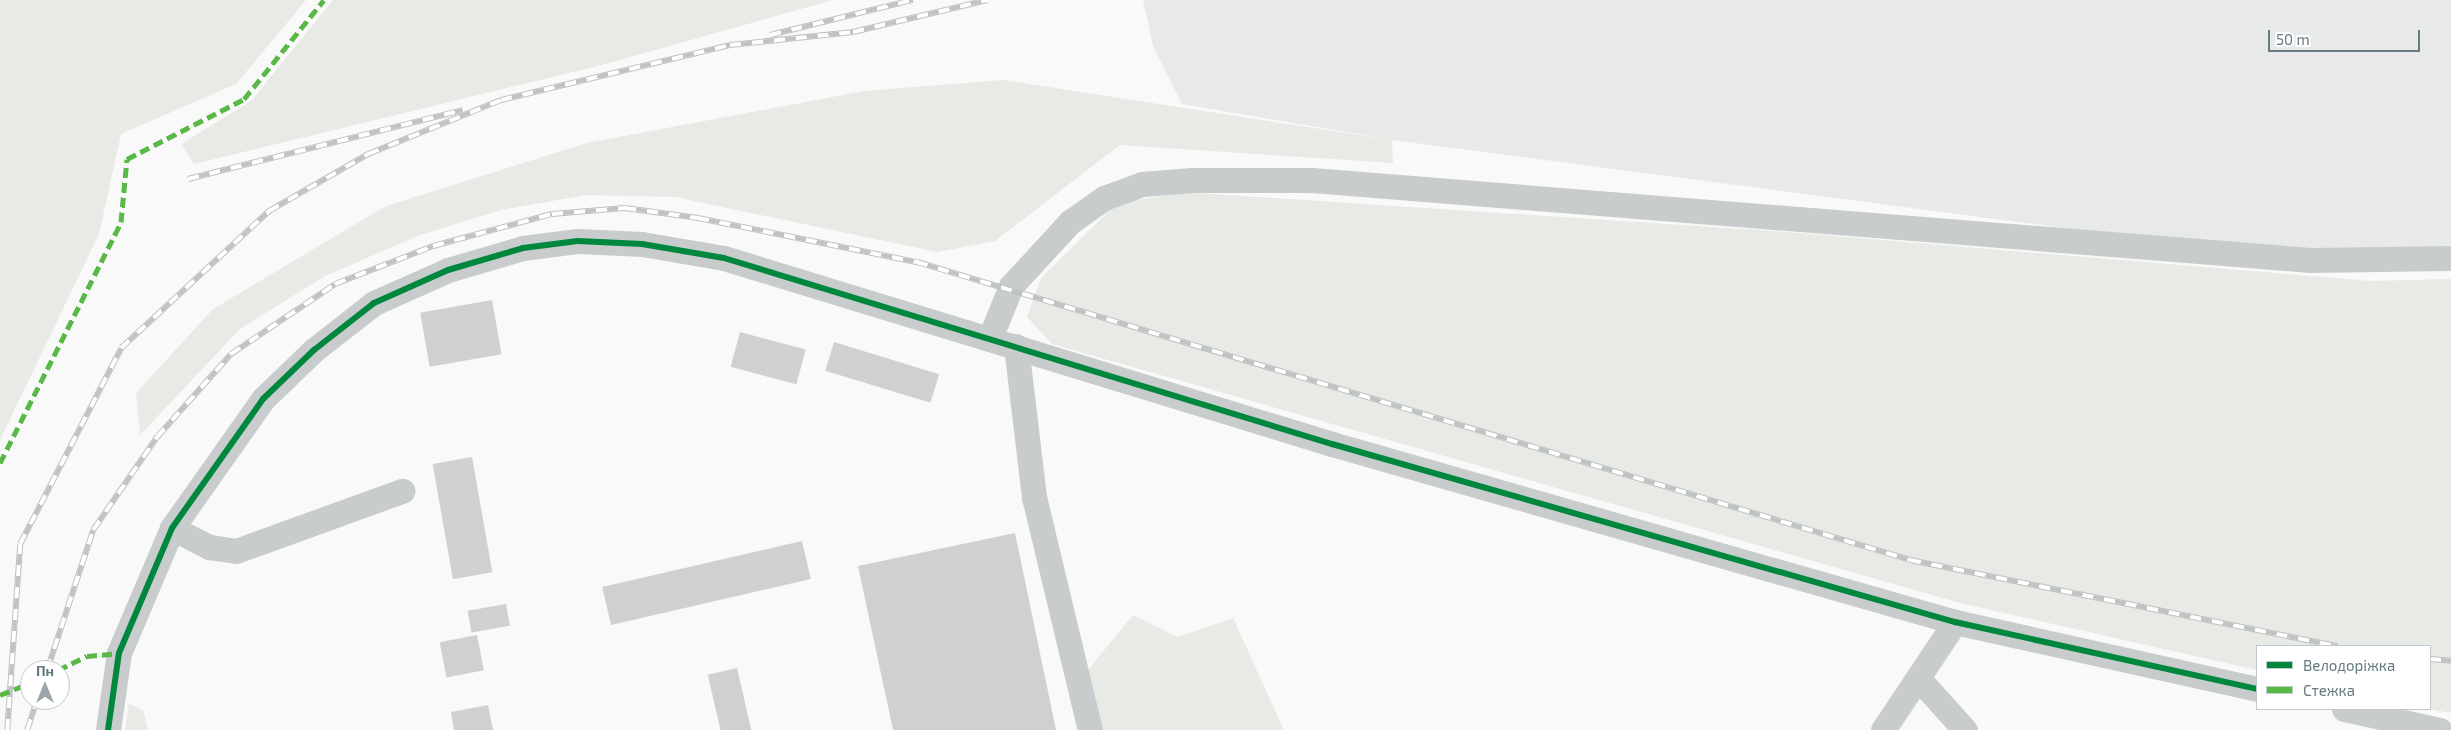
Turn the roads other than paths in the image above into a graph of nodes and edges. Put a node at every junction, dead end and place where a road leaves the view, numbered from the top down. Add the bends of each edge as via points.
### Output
1 (2451, 258) edge
2 (990, 338) junction
3 (1016, 346) junction
4 (402, 491) dead end
5 (172, 528) junction
6 (1955, 622) junction
7 (1919, 679) junction
8 (2256, 689) edge
9 (2349, 710) edge
10 (108, 730) edge
11 (1090, 730) edge
12 (1883, 730) edge
13 (1965, 730) edge
14 (2440, 730) edge

1 - 2 street via 2310,260 1341,182 1192,180 1142,184 1104,198 1070,222 1011,286
2 - 3 street
2 - 5 street via 724,258 642,244 578,241 523,248 448,270 374,303 314,350 263,399
3 - 6 street via 1332,444
3 - 11 street via 1034,497
4 - 5 street via 236,551 209,547
5 - 10 street via 119,653
6 - 7 street
6 - 8 street
7 - 12 street
7 - 13 street
9 - 14 street

